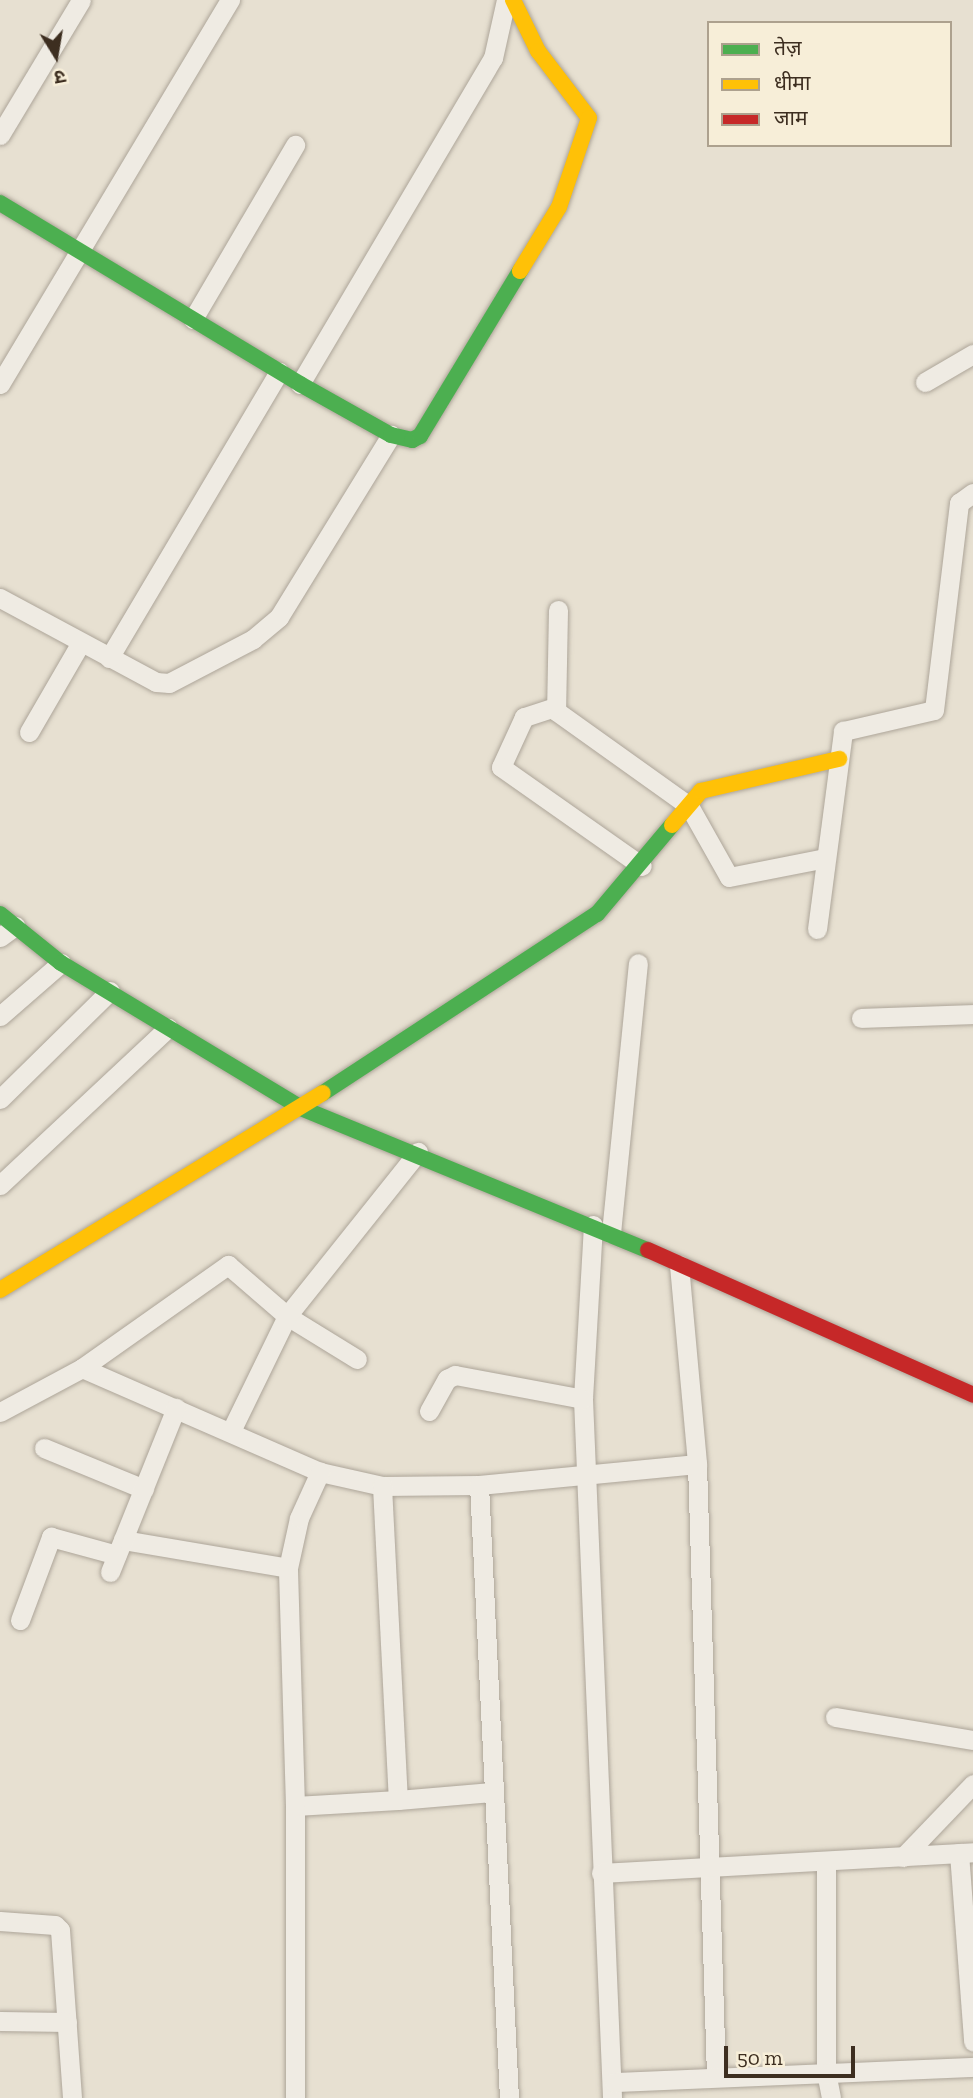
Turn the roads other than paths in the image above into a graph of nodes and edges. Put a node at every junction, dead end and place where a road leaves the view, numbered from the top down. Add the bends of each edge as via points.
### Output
1 (81, 0) edge
2 (230, 0) edge
3 (506, 0) edge
4 (513, 0) edge
5 (0, 135) edge
6 (295, 145) dead end
7 (0, 203) edge
8 (79, 253) junction
9 (193, 319) junction
10 (973, 354) edge
11 (279, 372) junction
12 (925, 382) dead end
13 (0, 384) edge
14 (300, 384) junction
15 (391, 435) junction
16 (973, 493) edge
17 (0, 598) edge
18 (558, 610) dead end
19 (80, 644) junction
20 (109, 658) junction
21 (555, 707) junction
22 (29, 732) dead end
23 (839, 759) junction
24 (689, 806) junction
25 (826, 858) junction
26 (642, 866) junction
27 (5, 926) edge
28 (817, 929) dead end
29 (638, 962) dead end
30 (61, 963) junction
31 (110, 991) junction
32 (973, 1014) edge
33 (0, 1016) edge
34 (861, 1018) dead end
35 (168, 1028) junction
36 (0, 1099) edge
37 (301, 1108) junction
38 (418, 1152) junction
39 (0, 1185) edge
40 (593, 1225) junction
41 (611, 1233) junction
42 (679, 1265) junction
43 (0, 1290) edge
44 (288, 1316) junction
45 (357, 1359) dead end
46 (82, 1368) junction
47 (973, 1395) edge
48 (583, 1399) junction
49 (176, 1408) junction
50 (429, 1411) dead end
51 (0, 1412) edge
52 (231, 1431) junction
53 (44, 1448) dead end
54 (697, 1464) junction
55 (320, 1472) junction
56 (588, 1472) junction
57 (479, 1485) junction
58 (382, 1486) junction
59 (144, 1489) junction
60 (117, 1556) junction
61 (288, 1568) junction
62 (20, 1620) dead end
63 (835, 1717) dead end
64 (973, 1740) edge
65 (973, 1784) edge
66 (492, 1792) junction
67 (398, 1800) junction
68 (295, 1806) junction
69 (966, 1853) edge
70 (903, 1857) junction
71 (826, 1863) junction
72 (707, 1867) junction
73 (601, 1873) junction
74 (0, 1921) edge
75 (0, 2021) edge
76 (66, 2022) junction
77 (973, 2041) edge
78 (973, 2067) edge
79 (826, 2071) junction
80 (716, 2075) junction
81 (613, 2090) edge
82 (72, 2098) edge
83 (295, 2098) edge
84 (509, 2098) edge
85 (831, 2098) edge

1 - 5 street
2 - 8 street
3 - 14 street via 493,58
4 - 15 street via 538,51 589,118 559,207 420,436 412,440
6 - 9 street
7 - 8 street
8 - 9 street
8 - 13 street
9 - 11 street
10 - 12 street
11 - 14 street
11 - 20 street
14 - 15 street
15 - 20 street via 287,606 262,632 169,683 156,682
16 - 23 street via 959,503 934,710 846,727
17 - 19 street
18 - 21 street
19 - 20 street
19 - 22 street
21 - 24 street
21 - 26 street via 524,717 502,767
23 - 24 street via 701,791
23 - 25 street
24 - 25 street via 732,878
24 - 26 street
25 - 28 street
26 - 37 street via 597,914
27 - 30 street
29 - 41 street
30 - 31 street
30 - 33 street
31 - 35 street
31 - 36 street
32 - 34 street
35 - 37 street
35 - 39 street
37 - 38 street
37 - 43 street
38 - 40 street
38 - 44 street
40 - 41 street
40 - 48 street
41 - 42 street
42 - 47 street
42 - 54 street
44 - 45 street
44 - 46 street via 228,1265
44 - 52 street
46 - 49 street
46 - 51 street
48 - 50 street via 455,1375 447,1379
48 - 56 street
49 - 52 street
49 - 59 street
52 - 55 street
53 - 59 street
54 - 56 street
54 - 72 street
55 - 58 street
55 - 61 street via 299,1518
56 - 57 street
56 - 73 street
57 - 58 street
57 - 66 street
58 - 67 street
59 - 60 street
60 - 61 street
60 - 62 street via 51,1537
61 - 68 street
63 - 64 street
65 - 70 street
66 - 67 street
66 - 84 street
67 - 68 street
68 - 83 street
69 - 70 street
69 - 77 street
70 - 71 street
71 - 72 street
71 - 79 street
72 - 73 street
72 - 80 street
73 - 81 street
74 - 76 street via 55,1925 60,1930
75 - 76 street
76 - 82 street
78 - 79 street
79 - 80 street
79 - 85 street
80 - 81 street

